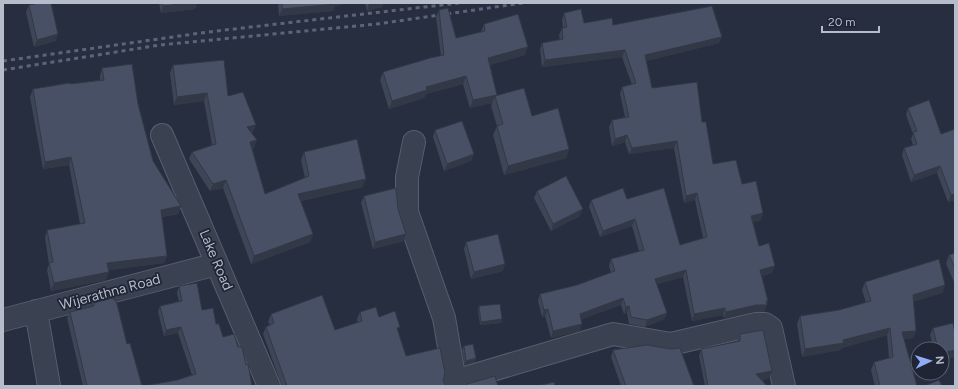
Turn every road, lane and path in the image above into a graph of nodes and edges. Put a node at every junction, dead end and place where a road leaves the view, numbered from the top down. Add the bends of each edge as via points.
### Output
1 (162, 135) dead end
2 (414, 142) dead end
3 (217, 264) junction
4 (36, 311) junction
5 (3, 320) edge
6 (454, 383) edge
7 (49, 386) edge
8 (269, 386) edge
9 (784, 386) edge

1 - 3 street, Lake Road
2 - 6 street via 407,177 407,212 444,318
3 - 4 street, Wijerathna Road
3 - 8 street, Lake Road
4 - 5 street, Wijerathna Road
4 - 7 street
6 - 9 street via 613,334 671,344 765,324 771,328

